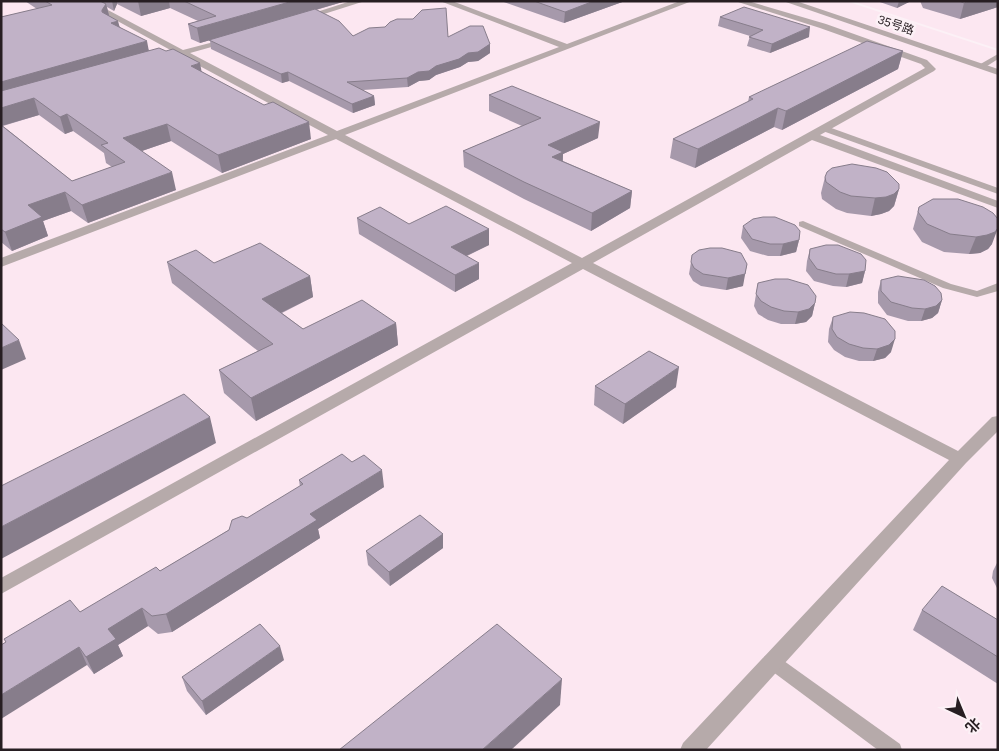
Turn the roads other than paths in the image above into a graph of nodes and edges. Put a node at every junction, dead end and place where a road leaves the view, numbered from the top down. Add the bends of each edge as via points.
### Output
1 (85, 1) edge
2 (361, 1) edge
3 (444, 1) edge
4 (688, 1) edge
5 (739, 1) edge
6 (786, 1) edge
7 (295, 20) edge
8 (239, 36) edge
9 (566, 47) junction
10 (183, 53) junction
11 (998, 56) edge
12 (164, 58) edge
13 (981, 66) junction
14 (998, 72) edge
15 (823, 128) junction
16 (336, 135) junction
17 (810, 135) junction
18 (998, 190) edge
19 (998, 205) edge
20 (803, 224) dead end
21 (581, 262) junction
22 (1, 263) edge
23 (998, 286) edge
24 (998, 421) edge
25 (960, 459) junction
26 (1, 586) edge
27 (771, 661) junction
28 (691, 750) edge
29 (893, 750) edge

1 - 10 street
2 - 7 street
3 - 9 street
4 - 9 street
5 - 15 street via 847,34 924,62 931,69
6 - 13 street, 35号路
8 - 10 street
9 - 16 street
10 - 12 street
10 - 16 street
11 - 13 lane
13 - 14 street, 35号路
15 - 17 street
15 - 18 lane
16 - 21 street
16 - 22 street
17 - 19 street
17 - 21 street
20 - 23 lane via 947,286 977,294
21 - 25 street
21 - 26 street
24 - 25 street
25 - 27 street
27 - 28 street
27 - 29 lane

